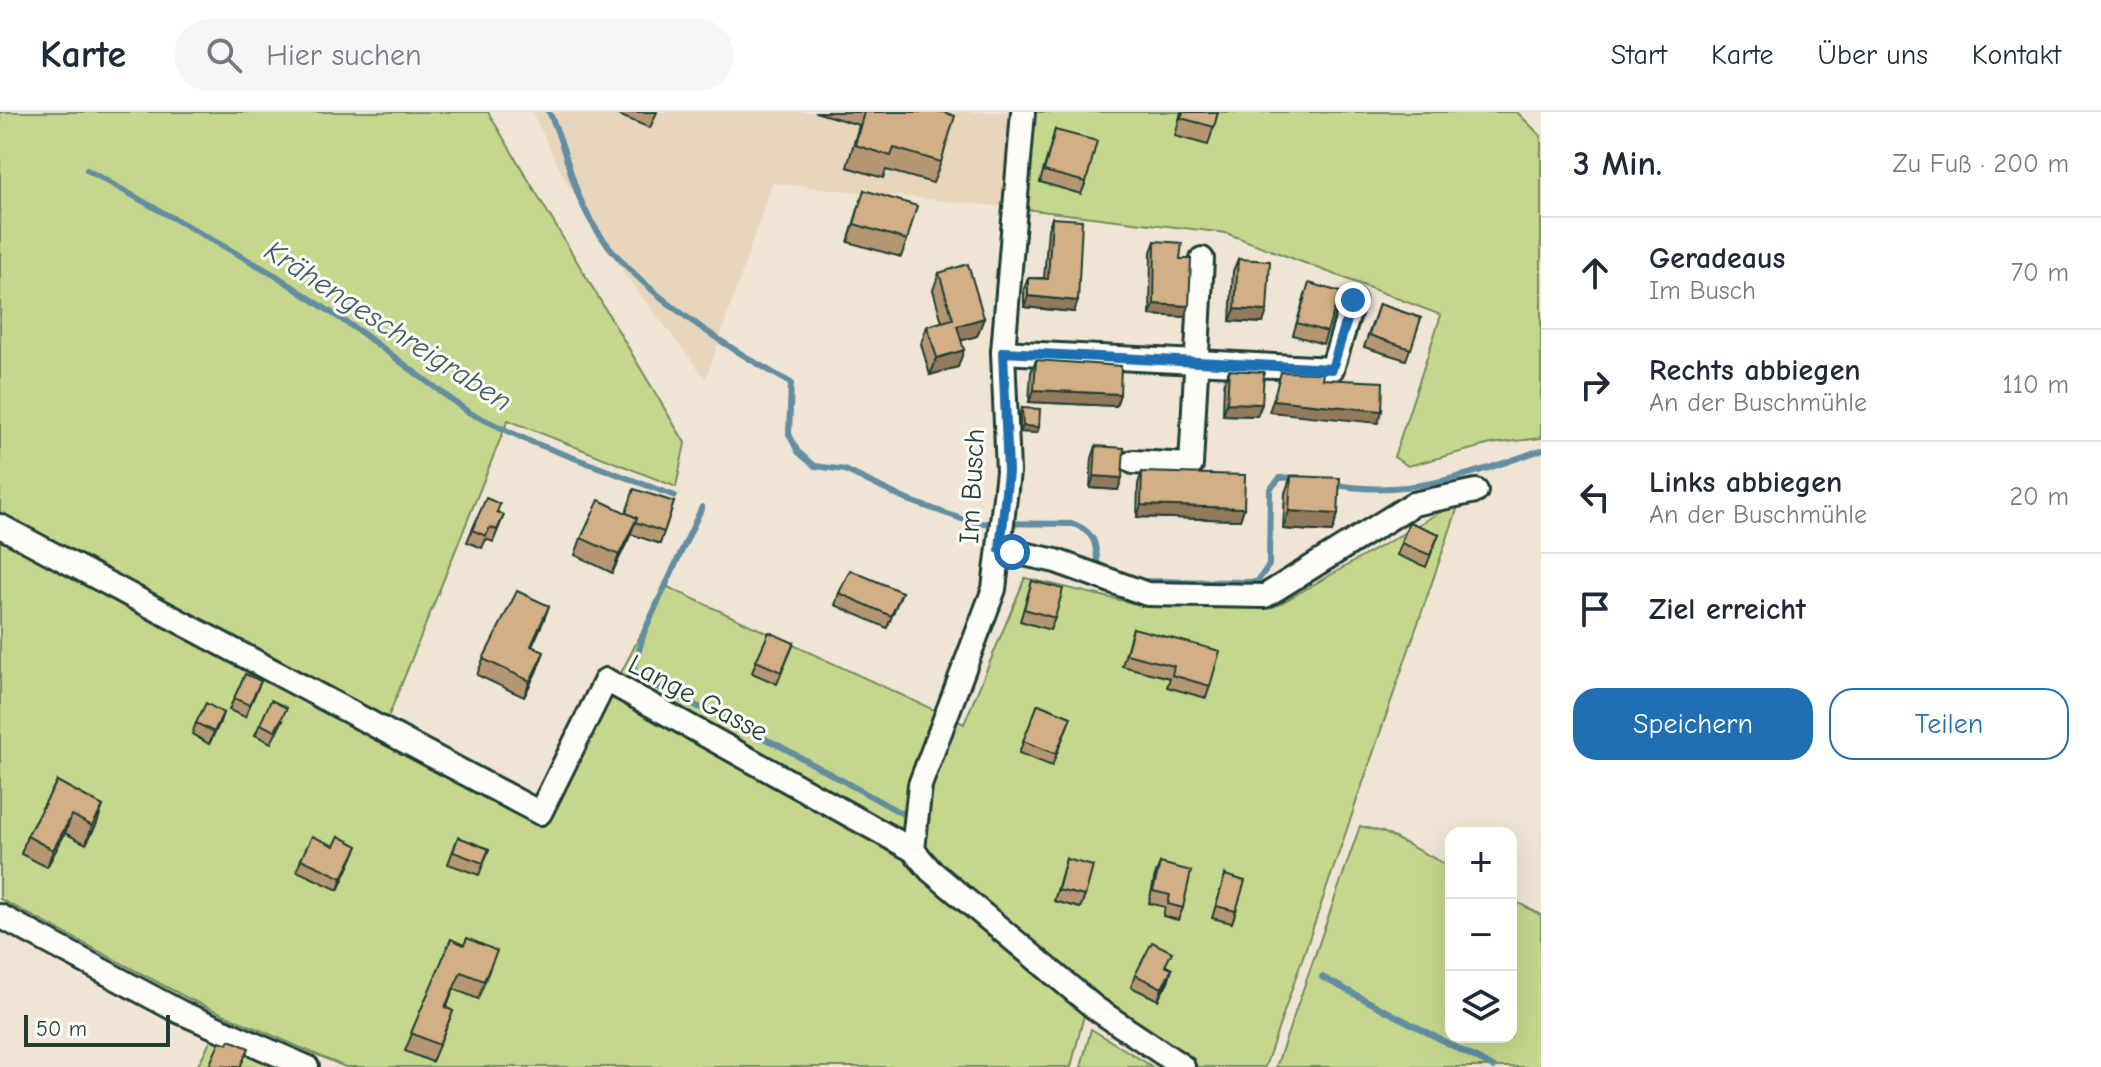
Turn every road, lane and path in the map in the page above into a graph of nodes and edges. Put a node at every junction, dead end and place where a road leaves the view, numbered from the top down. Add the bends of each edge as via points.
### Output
1 (1023, 112) edge
2 (1202, 259) dead end
3 (1353, 300) dead end
4 (1003, 352) junction
5 (1196, 363) junction
6 (1133, 462) dead end
7 (1476, 491) dead end
8 (0, 526) edge
9 (1002, 535) junction
10 (913, 850) junction
11 (0, 916) edge
12 (307, 1067) edge
13 (1183, 1067) edge

1 - 4 street, Im Busch
2 - 5 street
3 - 5 street via 1332,369
4 - 5 street
4 - 9 street, Im Busch via 1008,472
5 - 6 street via 1191,465
7 - 9 street via 1413,504 1265,596 1147,594
8 - 10 street, Lange Gasse via 540,813 606,680
9 - 10 street, Im Busch via 994,589 920,785
10 - 13 street, Lange Gasse via 1095,1008
11 - 12 street via 180,1012

